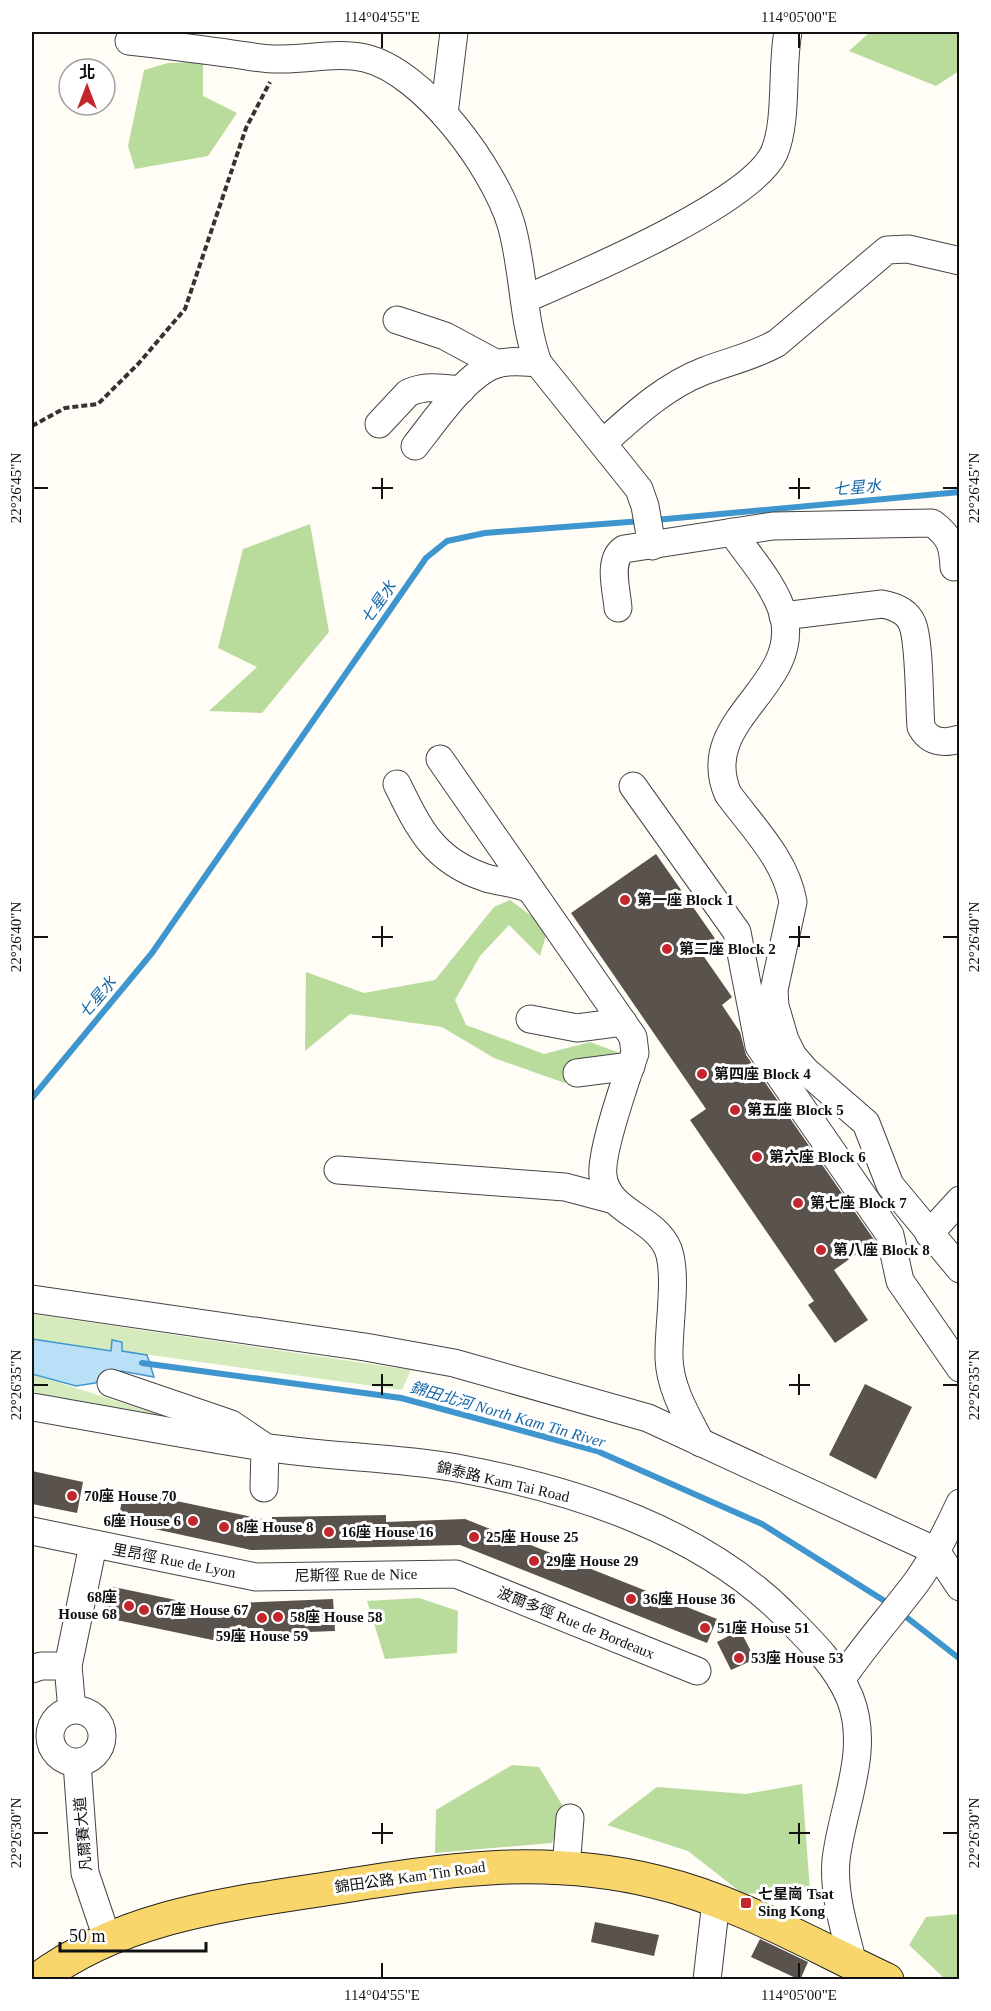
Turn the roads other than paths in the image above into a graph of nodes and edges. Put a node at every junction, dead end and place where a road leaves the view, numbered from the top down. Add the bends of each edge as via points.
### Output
1 (453, 32) edge
2 (788, 32) edge
3 (129, 41) dead end
4 (444, 114) junction
5 (960, 261) edge
6 (525, 299) junction
7 (397, 320) dead end
8 (538, 363) junction
9 (497, 364) junction
10 (461, 390) junction
11 (379, 424) dead end
12 (603, 443) junction
13 (415, 446) dead end
14 (732, 532) junction
15 (652, 546) junction
16 (954, 567) dead end
17 (618, 609) dead end
18 (783, 616) junction
19 (960, 739) edge
20 (440, 759) dead end
21 (397, 784) dead end
22 (633, 786) dead end
23 (530, 889) junction
24 (530, 1019) dead end
25 (622, 1022) junction
26 (631, 1066) junction
27 (577, 1073) dead end
28 (338, 1170) dead end
29 (614, 1200) junction
30 (960, 1200) edge
31 (929, 1234) junction
32 (960, 1269) edge
33 (32, 1299) edge
34 (960, 1368) edge
35 (111, 1383) dead end
36 (32, 1407) edge
37 (700, 1443) junction
38 (266, 1447) junction
39 (264, 1488) dead end
40 (960, 1503) edge
41 (32, 1532) edge
42 (93, 1545) junction
43 (936, 1551) junction
44 (456, 1574) joint
45 (256, 1576) joint
46 (960, 1587) edge
47 (68, 1666) junction
48 (32, 1670) edge
49 (697, 1671) dead end
50 (841, 1680) junction
51 (72, 1710) junction
52 (77, 1763) junction
53 (570, 1818) dead end
54 (566, 1868) junction
55 (716, 1901) junction
56 (107, 1938) junction
57 (853, 1964) junction
58 (37, 1980) edge
59 (707, 1980) edge
60 (886, 1980) edge

1 - 4 street
2 - 6 street via 778,140 771,159 756,176 726,200 616,258
3 - 4 street via 282,59 337,55 366,58 403,78
4 - 6 street via 468,142 500,193 518,255
5 - 12 street via 908,249 887,250 777,343 757,355 705,370 680,382
6 - 8 street
7 - 9 street via 445,336
8 - 9 street
8 - 12 street
9 - 10 street
10 - 11 street via 414,390
10 - 13 street
12 - 15 street via 639,489
14 - 15 street
14 - 16 street via 774,526 932,523 948,534
14 - 18 street via 773,591
15 - 17 street via 624,549 618,555
18 - 19 street via 882,604 907,615 915,634 921,727 934,741
18 - 31 street via 786,638 778,665 727,738 720,758 728,794 779,862 791,889 793,902 774,990 779,1023 793,1056 806,1071 866,1123 890,1185
20 - 23 street
21 - 23 street via 419,828 444,857 487,878
22 - 34 street via 737,932 759,1046 890,1235 900,1281
23 - 25 street
24 - 25 street via 577,1028
25 - 26 street via 633,1037 635,1053
26 - 27 street
26 - 29 street via 603,1163 604,1182
28 - 29 street via 565,1187
29 - 37 street via 657,1232 668,1249 671,1376
30 - 31 street
31 - 32 street
33 - 37 street via 364,1347 454,1364 648,1418
35 - 38 street via 231,1424
36 - 38 street, 錦泰路 Kam Tai Road
37 - 43 street
38 - 39 street
38 - 50 street, 錦泰路 Kam Tai Road via 455,1468 546,1489 668,1534 745,1578 797,1627
40 - 43 street
41 - 42 street, 里昂徑 Rue de Lyon
42 - 45 street, 里昂徑 Rue de Lyon
42 - 47 street
43 - 46 street
43 - 50 street
44 - 45 street, 尼斯徑 Rue de Nice
44 - 49 street, 波爾多徑 Rue de Bordeaux
47 - 48 street
47 - 51 street
50 - 57 street, 錦泰路 Kam Tai Road via 855,1714 858,1736 853,1783 836,1862 836,1890
51 - 52 street via 57,1718 50,1734 54,1751 68,1762
51 - 52 street via 96,1718 103,1734 93,1757
52 - 56 street, 凡爾賽大道 via 85,1872
53 - 54 street
54 - 55 main road, 錦田公路 Kam Tin Road via 658,1882
54 - 56 main road, 錦田公路 Kam Tin Road via 497,1866 434,1872 231,1904 173,1916
55 - 57 main road, 錦田公路 Kam Tin Road
55 - 59 street
56 - 58 main road, 錦田公路 Kam Tin Road via 73,1954
57 - 60 main road, 錦田公路 Kam Tin Road

